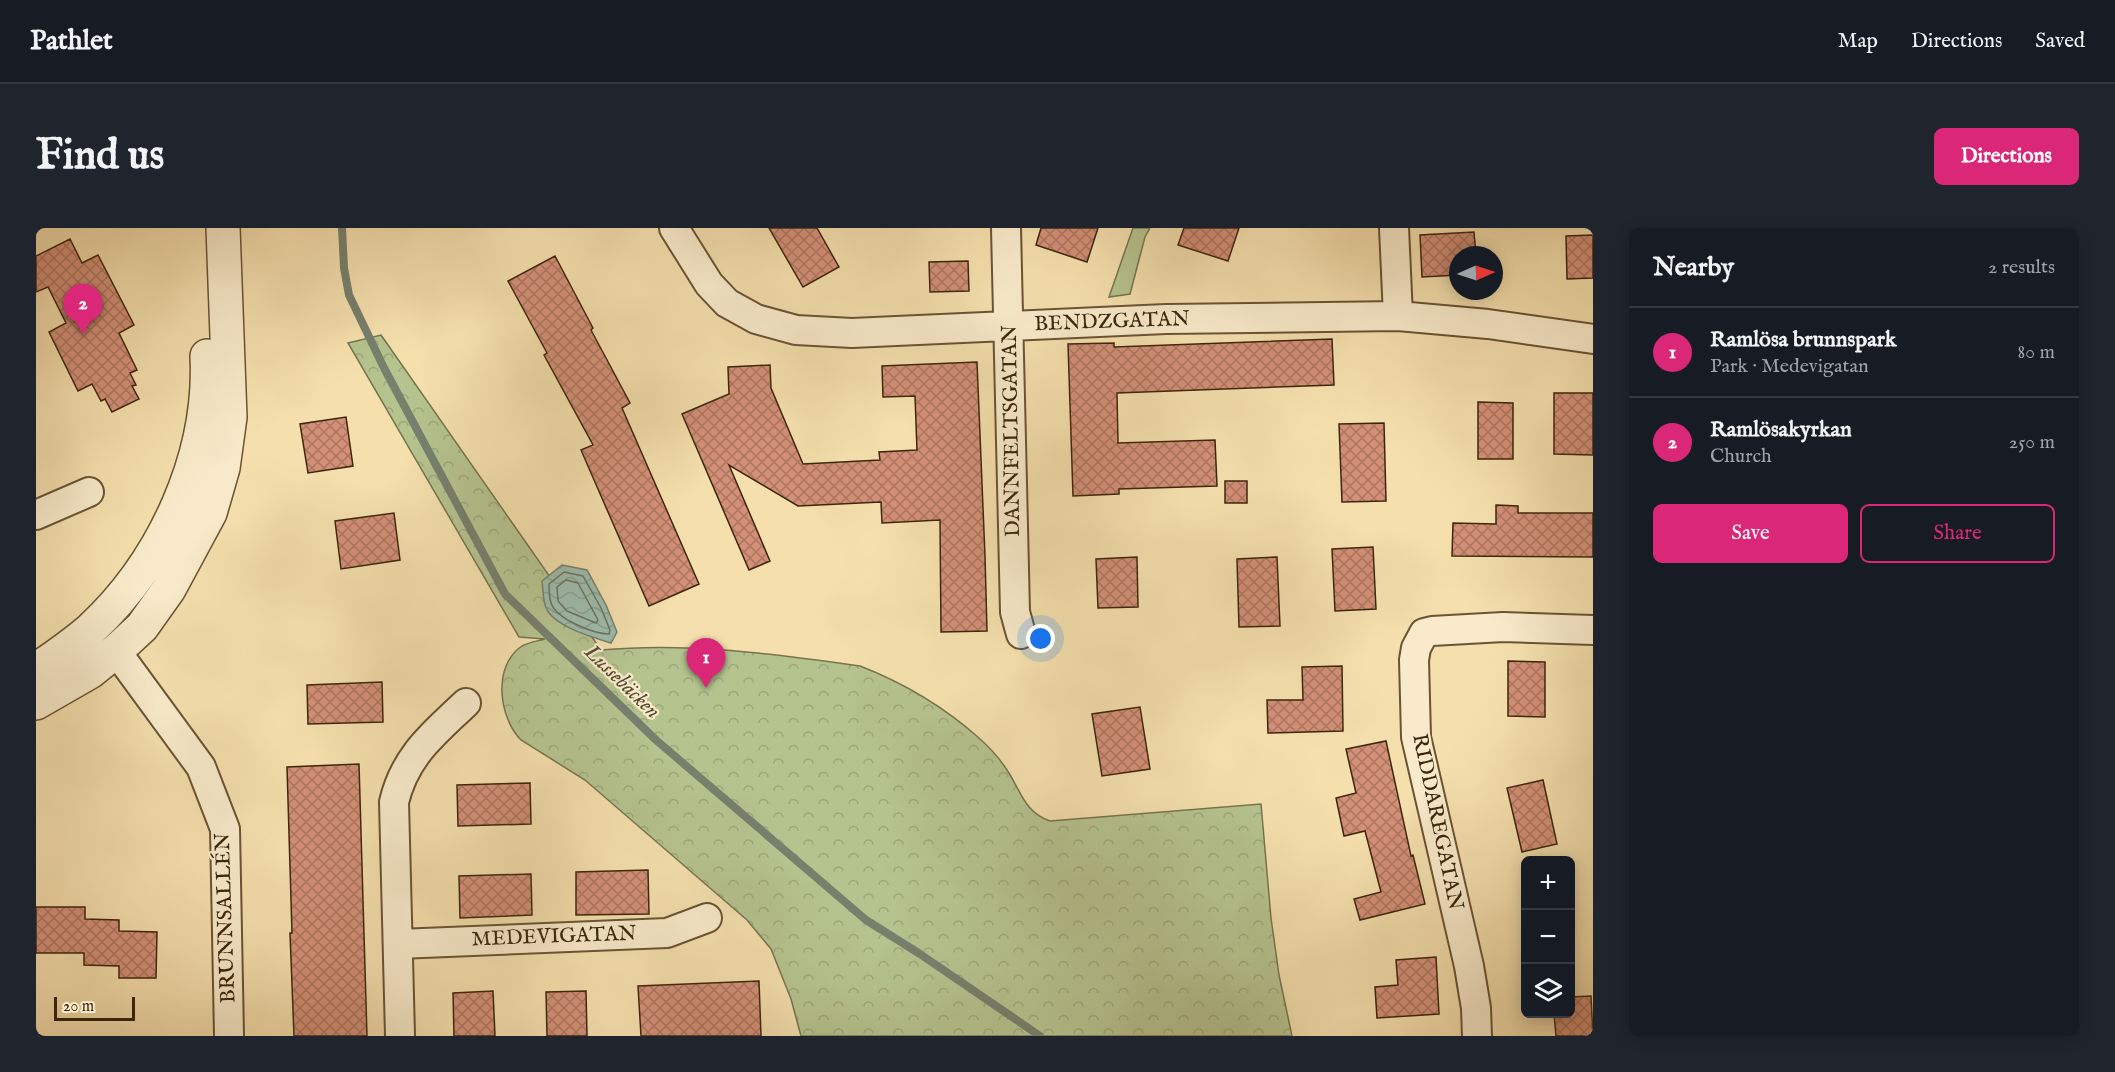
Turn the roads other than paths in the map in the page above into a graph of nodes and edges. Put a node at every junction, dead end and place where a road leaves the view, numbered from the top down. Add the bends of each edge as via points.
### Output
1 (200, 228) edge
2 (223, 228) edge
3 (674, 228) edge
4 (1006, 228) edge
5 (1395, 228) edge
6 (1398, 316) junction
7 (1010, 326) junction
8 (1593, 339) edge
9 (89, 492) dead end
10 (36, 515) edge
11 (1593, 630) edge
12 (1021, 634) dead end
13 (116, 651) junction
14 (36, 669) edge
15 (36, 703) edge
16 (466, 703) dead end
17 (707, 918) dead end
18 (398, 944) junction
19 (229, 1036) edge
20 (400, 1036) edge
21 (1477, 1036) edge

1 - 14 street via 207,396 186,483 172,519 117,601 91,628
2 - 13 street via 230,417 219,487 210,513 169,589 142,627
3 - 7 street, BENDZGATAN via 718,294 741,312 769,323 796,330 852,333
4 - 7 street, DANNFELTSGATAN
5 - 6 street
6 - 7 street, BENDZGATAN
6 - 8 street, BENDZGATAN
7 - 12 street, DANNFELTSGATAN via 1015,612
9 - 10 street
11 - 21 street, RIDDAREGATAN via 1503,627 1432,631 1424,633 1416,648 1416,737 1469,966
13 - 15 street via 90,672
13 - 19 street, BRUNNSALLÉN via 201,767 225,829
16 - 18 street via 431,736 407,765 399,782 394,802
17 - 18 street, MEDEVIGATAN via 667,933
18 - 20 street

